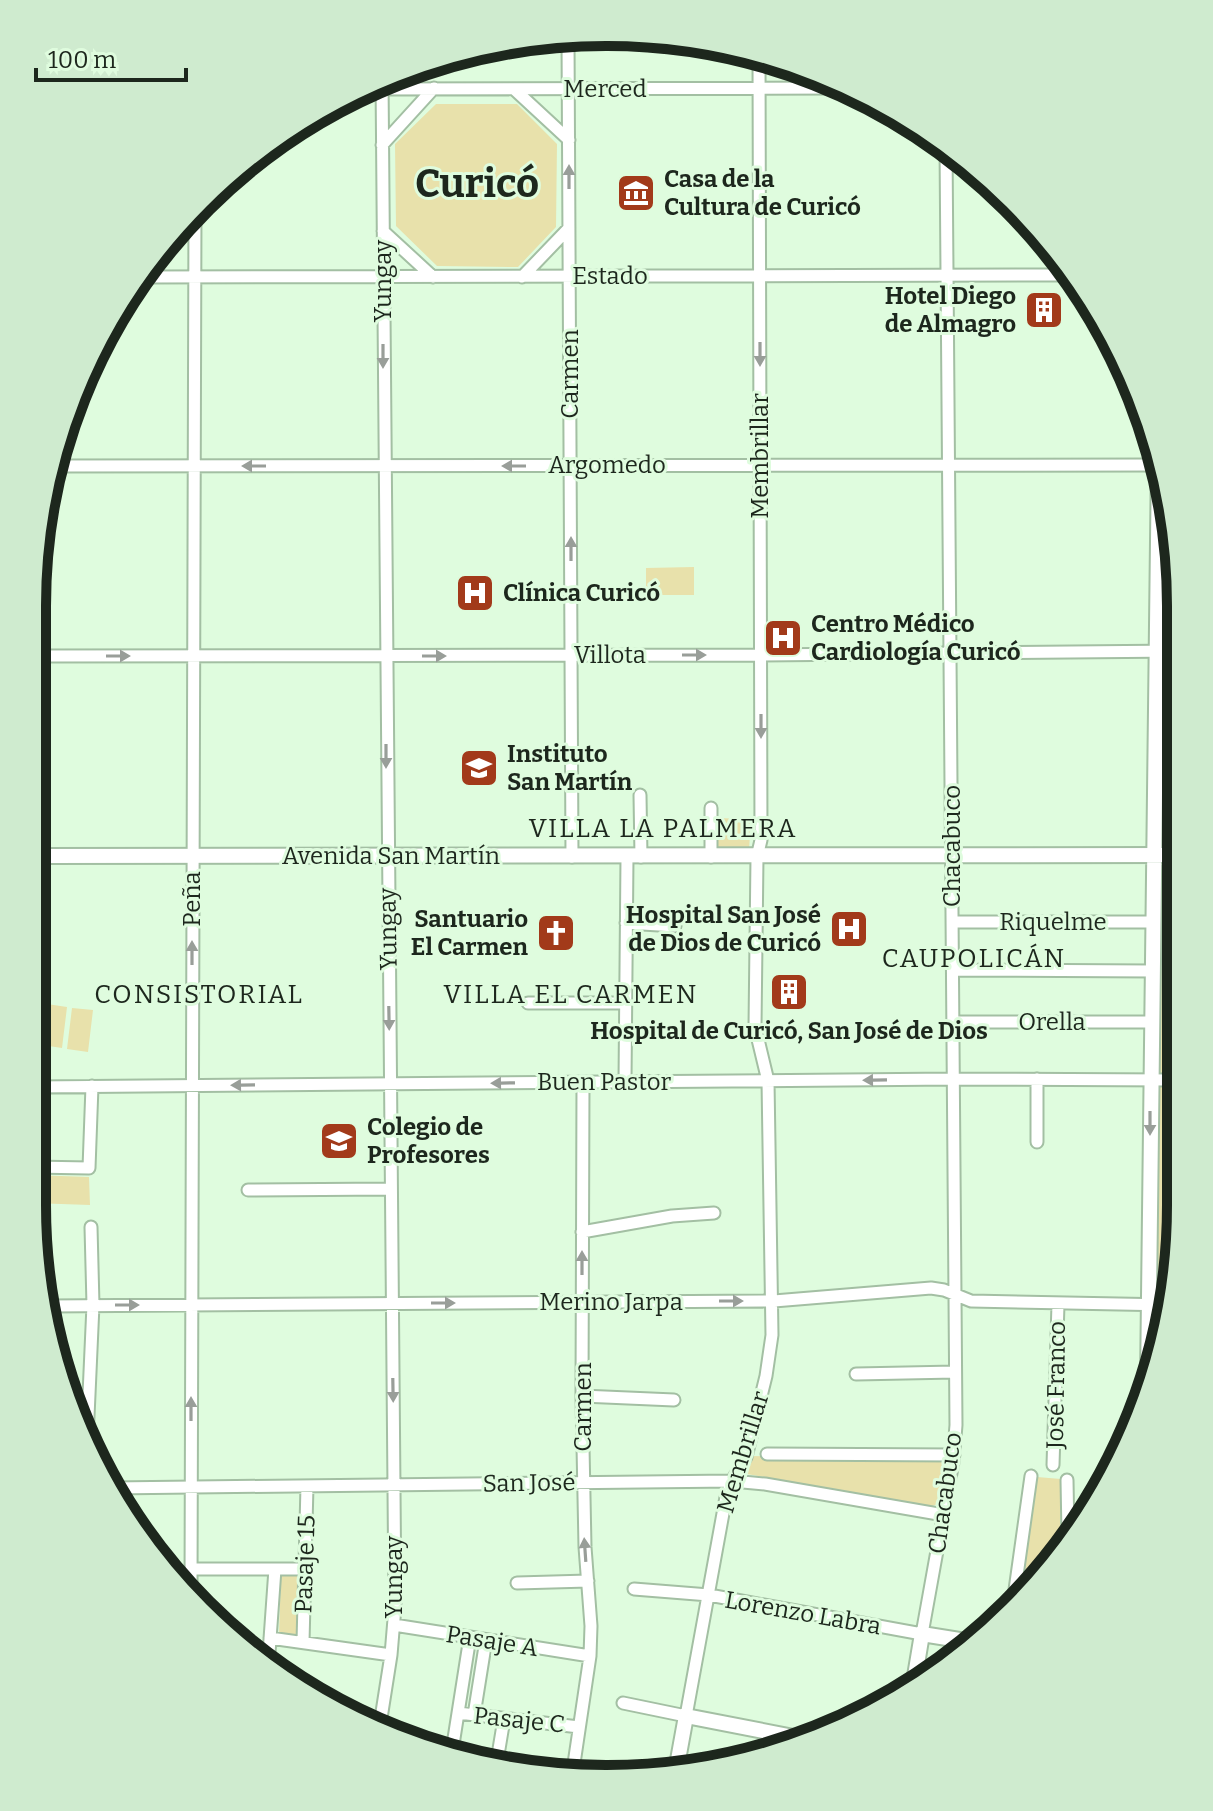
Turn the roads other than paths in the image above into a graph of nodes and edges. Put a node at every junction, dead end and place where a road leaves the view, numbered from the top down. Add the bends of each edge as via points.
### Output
1 (568, 47) edge
2 (759, 67) edge
3 (401, 85) edge
4 (434, 88) junction
5 (759, 88) junction
6 (818, 88) edge
7 (568, 89) junction
8 (515, 90) junction
9 (382, 94) edge
10 (569, 140) junction
11 (382, 145) junction
12 (946, 161) edge
13 (195, 226) edge
14 (569, 228) junction
15 (383, 231) junction
16 (1058, 275) edge
17 (570, 276) junction
18 (760, 276) junction
19 (947, 276) junction
20 (153, 277) edge
21 (195, 277) junction
22 (433, 277) junction
23 (522, 277) junction
24 (383, 278) junction
25 (1148, 462) edge
26 (571, 465) junction
27 (760, 465) junction
28 (949, 465) junction
29 (64, 466) edge
30 (194, 466) junction
31 (384, 466) junction
32 (1158, 509) edge
33 (1155, 651) junction
34 (1167, 651) edge
35 (951, 653) junction
36 (572, 655) junction
37 (761, 655) junction
38 (46, 656) edge
39 (193, 656) junction
40 (386, 656) junction
41 (640, 795) dead end
42 (711, 808) dead end
43 (1153, 855) junction
44 (1167, 855) edge
45 (46, 856) edge
46 (193, 856) junction
47 (387, 856) junction
48 (572, 857) junction
49 (634, 857) junction
50 (711, 857) junction
51 (757, 857) junction
52 (952, 857) junction
53 (952, 922) junction
54 (1154, 922) junction
55 (626, 923) junction
56 (675, 926) dead end
57 (953, 970) junction
58 (1153, 971) junction
59 (528, 1003) dead end
60 (625, 1003) junction
61 (953, 1022) junction
62 (1151, 1022) junction
63 (953, 1079) junction
64 (1037, 1079) junction
65 (1150, 1080) junction
66 (1167, 1080) edge
67 (768, 1081) junction
68 (583, 1082) junction
69 (625, 1082) junction
70 (389, 1084) junction
71 (92, 1086) junction
72 (192, 1086) junction
73 (46, 1087) edge
74 (1037, 1142) dead end
75 (46, 1167) edge
76 (390, 1189) junction
77 (248, 1190) dead end
78 (714, 1213) dead end
79 (91, 1227) dead end
80 (582, 1232) junction
81 (955, 1296) junction
82 (774, 1301) junction
83 (582, 1302) junction
84 (392, 1303) junction
85 (1058, 1304) junction
86 (93, 1305) junction
87 (191, 1305) junction
88 (56, 1306) edge
89 (1148, 1306) junction
90 (1157, 1306) edge
91 (1148, 1350) edge
92 (955, 1372) junction
93 (856, 1374) dead end
94 (582, 1396) junction
95 (674, 1400) dead end
96 (88, 1416) edge
97 (767, 1454) dead end
98 (954, 1455) junction
99 (1053, 1465) dead end
100 (1031, 1476) dead end
101 (1067, 1480) dead end
102 (732, 1481) junction
103 (583, 1482) junction
104 (394, 1485) junction
105 (307, 1486) junction
106 (191, 1487) junction
107 (123, 1488) edge
108 (944, 1515) junction
109 (1068, 1523) edge
110 (192, 1569) junction
111 (275, 1569) junction
112 (305, 1569) junction
113 (191, 1581) edge
114 (588, 1581) junction
115 (517, 1583) dead end
116 (1015, 1588) edge
117 (634, 1589) dead end
118 (709, 1595) junction
119 (394, 1625) junction
120 (922, 1634) junction
121 (470, 1637) junction
122 (270, 1638) junction
123 (486, 1640) junction
124 (959, 1640) edge
125 (303, 1642) junction
126 (269, 1652) edge
127 (391, 1655) junction
128 (590, 1656) junction
129 (916, 1672) edge
130 (623, 1703) dead end
131 (458, 1713) junction
132 (474, 1715) junction
133 (379, 1716) edge
134 (686, 1716) junction
135 (504, 1719) junction
136 (579, 1727) junction
137 (786, 1735) edge
138 (453, 1744) edge
139 (498, 1754) edge
140 (678, 1760) edge
141 (574, 1764) edge

1 - 7 street, Carmen
2 - 5 street, Membrillar
3 - 4 street, Merced
4 - 8 street, Merced
4 - 11 street
5 - 6 street, Merced
5 - 7 street, Merced
5 - 18 street, Membrillar
7 - 8 street, Merced
7 - 10 street, Carmen
8 - 10 street
9 - 11 street, Yungay
14 -> 10 street, Carmen
11 - 15 street, Yungay
12 - 19 street, Chacabuco
13 - 21 street, Peña
14 - 17 street, Carmen
14 - 23 street
15 - 22 street
15 - 24 street, Yungay
16 - 19 street, Estado
17 - 18 street, Estado
17 - 23 street, Estado
17 - 26 street, Carmen
18 - 19 street, Estado
18 -> 27 street, Membrillar
19 - 28 street, Chacabuco
20 - 21 street, Estado
21 - 24 street, Estado
21 - 30 street, Peña
22 - 23 street, Estado
22 - 24 street, Estado
24 -> 31 street, Yungay
25 - 28 street, Argomedo
26 - 27 street, Argomedo
26 -> 31 street, Argomedo
36 -> 26 street, Carmen
27 - 28 street, Argomedo
27 - 37 street, Membrillar
28 - 35 street, Chacabuco
29 - 30 street, Argomedo
31 -> 30 street, Argomedo
30 - 39 street, Peña
31 - 40 street, Yungay
32 - 33 main road
33 - 34 street, Villota
33 - 35 street, Villota
33 - 43 main road
35 - 37 street, Villota
35 - 52 street, Chacabuco
36 -> 37 street, Villota
40 -> 36 street, Villota
36 - 48 street, Carmen
37 -> 51 street, Membrillar
38 -> 39 street, Villota
39 - 40 street, Villota
39 - 46 street, Peña
40 -> 47 street, Yungay
41 - 49 street
42 - 50 street
43 - 44 main road, Avenida San Martín
43 - 52 main road, Avenida San Martín
43 - 54 main road
45 - 46 main road, Avenida San Martín
46 - 47 main road, Avenida San Martín
72 -> 46 street, Peña
47 - 48 main road, Avenida San Martín
47 -> 70 street, Yungay
48 - 49 main road, Avenida San Martín
49 - 50 main road, Avenida San Martín
49 - 55 street
50 - 51 main road, Avenida San Martín
51 - 52 main road, Avenida San Martín
51 - 67 street, Membrillar via 755,1027
52 - 53 street, Chacabuco
53 - 54 street, Riquelme
53 - 57 street, Chacabuco
54 - 58 main road
55 - 56 street
55 - 60 street
57 - 58 street
57 - 61 street, Chacabuco
58 - 62 main road
59 - 60 street
60 - 69 street
61 - 62 street, Orella
61 - 63 street, Chacabuco
62 - 65 main road
63 - 64 street, Buen Pastor
63 -> 67 street, Buen Pastor
63 - 81 street, Chacabuco
64 - 65 street, Buen Pastor
64 - 74 street
65 - 66 street, Buen Pastor
65 -> 89 main road
67 - 69 street, Buen Pastor
67 - 82 street, Membrillar
68 - 69 street, Buen Pastor
68 -> 70 street, Buen Pastor
68 - 80 street, Carmen
70 -> 72 street, Buen Pastor
70 - 76 street, Yungay
71 - 72 street, Buen Pastor
71 - 73 street, Buen Pastor
71 - 75 street via 89,1168
72 - 87 street, Peña
76 - 77 street
76 - 84 street, Yungay
78 - 80 street
79 - 86 street
83 -> 80 street, Carmen
81 - 82 street, Merino Jarpa via 931,1288
81 - 85 street, Merino Jarpa
81 - 92 street, Chacabuco
83 -> 82 street, Merino Jarpa
82 - 102 street, Membrillar via 766,1376 746,1457
84 -> 83 street, Merino Jarpa
83 - 94 street, Carmen
84 - 87 street, Merino Jarpa
84 -> 104 street, Yungay
85 - 89 street, Merino Jarpa
85 - 99 street, José Franco
86 -> 87 street, Merino Jarpa
86 - 88 street, Merino Jarpa
86 - 96 street
106 -> 87 street, Peña
89 - 90 street, Merino Jarpa
89 - 91 main road
92 - 93 street
92 - 98 street, Chacabuco
94 - 95 street
94 - 103 street, Carmen
97 - 98 street
98 - 108 street, Chacabuco
100 - 116 street
101 - 109 street
102 - 103 street, San José
102 - 108 street, San José
102 - 118 street, Membrillar
103 - 104 street, San José
114 -> 103 street, Carmen
104 - 105 street, San José
104 - 119 street, Yungay
105 - 106 street, San José
105 - 112 street, Pasaje 15
106 - 107 street, San José
106 - 110 street, Peña
108 - 120 street, Chacabuco
110 - 111 street
110 - 113 street, Peña
111 - 112 street
111 - 122 street
112 - 125 street, Pasaje 15
114 - 115 street
114 - 128 street, Carmen
117 - 118 street, Lorenzo Labra
118 - 120 street, Lorenzo Labra
118 - 134 street, Membrillar
119 - 121 street, Pasaje A
119 - 127 street, Yungay
120 - 124 main road, Lorenzo Labra
120 - 129 main road, Chacabuco
121 - 123 street, Pasaje A
121 - 131 street
122 - 125 street
122 - 126 street
123 - 128 street, Pasaje A
123 - 132 street
125 - 127 street
127 - 133 street, Yungay
128 - 136 street, Carmen
130 - 134 street
131 - 132 street, Pasaje C
131 - 138 street
132 - 135 street, Pasaje C
134 - 137 main road
134 - 140 main road, Membrillar
135 - 136 street, Pasaje C
135 - 139 street
136 - 141 street, Carmen

